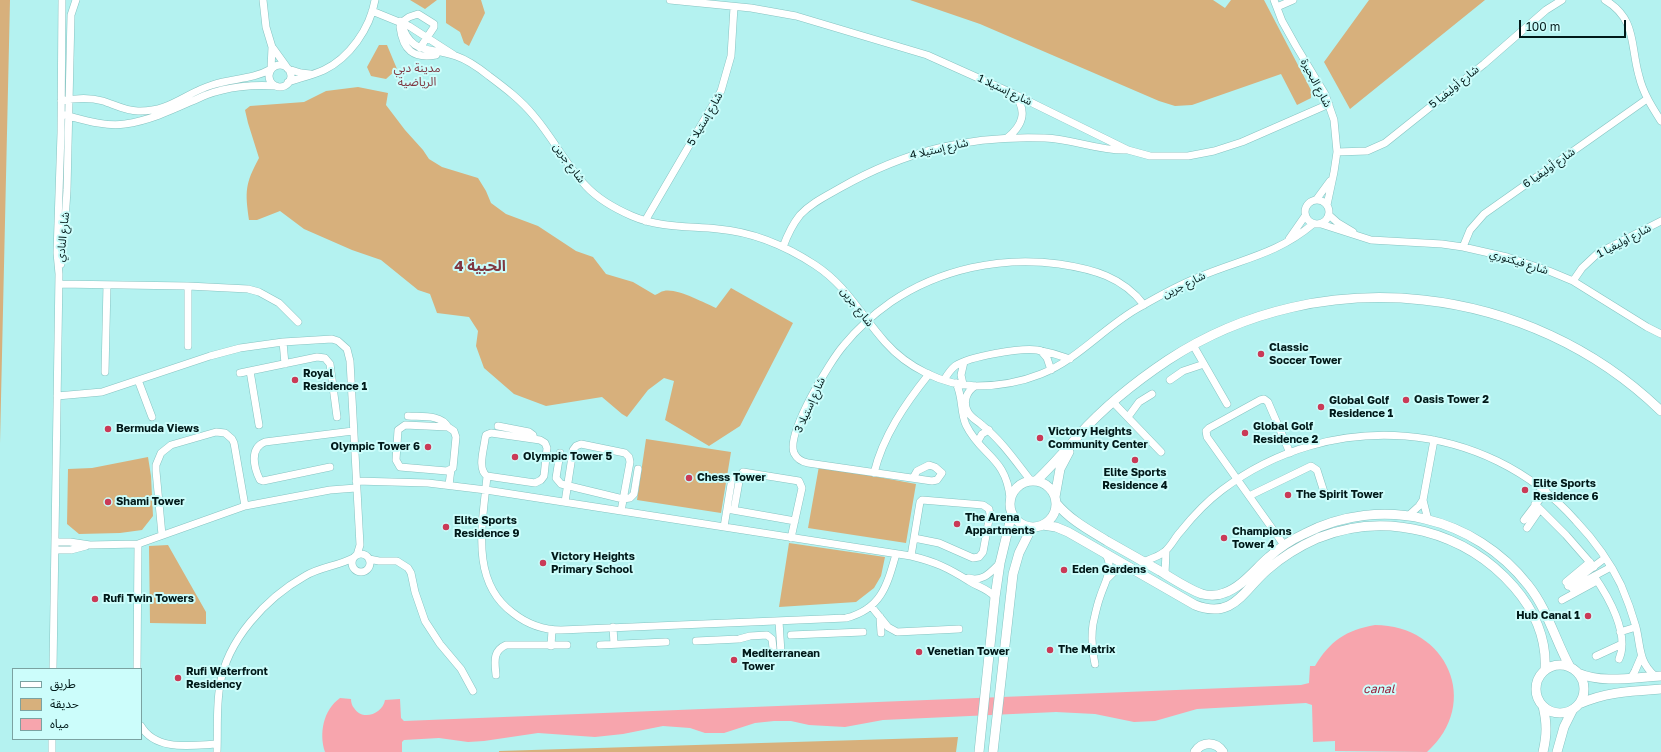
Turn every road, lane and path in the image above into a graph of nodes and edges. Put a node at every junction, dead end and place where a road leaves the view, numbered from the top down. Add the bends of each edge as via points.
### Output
1 (62, 0) edge
2 (72, 0) edge
3 (76, 0) edge
4 (263, 0) edge
5 (374, 0) edge
6 (670, 0) edge
7 (1274, 0) edge
8 (1293, 0) edge
9 (1562, 0) edge
10 (1605, 0) edge
11 (734, 7) junction
12 (1277, 7) junction
13 (372, 12) junction
14 (71, 15) junction
15 (401, 22) junction
16 (428, 37) junction
17 (272, 46) junction
18 (420, 48) junction
19 (444, 53) junction
20 (455, 56) junction
21 (287, 68) junction
22 (271, 69) junction
23 (314, 74) junction
24 (288, 82) junction
25 (276, 86) junction
26 (1014, 94) junction
27 (70, 99) junction
28 (1647, 99) junction
29 (61, 101) junction
30 (1329, 104) junction
31 (61, 114) junction
32 (69, 116) junction
33 (1661, 121) edge
34 (1007, 138) junction
35 (1128, 150) junction
36 (1336, 152) junction
37 (1334, 172) junction
38 (1316, 200) junction
39 (1327, 206) junction
40 (1329, 215) junction
41 (1305, 216) junction
42 (645, 221) junction
43 (1661, 222) edge
44 (1313, 224) junction
45 (1321, 224) junction
46 (1361, 237) junction
47 (1285, 243) junction
48 (783, 247) junction
49 (1463, 247) junction
50 (59, 274) junction
51 (1573, 282) junction
52 (58, 284) junction
53 (107, 285) junction
54 (188, 286) junction
55 (1144, 305) junction
56 (869, 321) junction
57 (298, 322) dead end
58 (1661, 334) edge
59 (283, 342) junction
60 (1193, 345) junction
61 (188, 346) dead end
62 (1041, 351) junction
63 (1070, 359) junction
64 (964, 362) junction
65 (285, 364) junction
66 (1204, 364) junction
67 (1051, 370) junction
68 (250, 371) junction
69 (105, 372) dead end
70 (240, 373) dead end
71 (929, 374) junction
72 (138, 380) junction
73 (944, 380) junction
74 (1170, 380) dead end
75 (960, 384) junction
76 (975, 386) junction
77 (1152, 394) dead end
78 (57, 396) junction
79 (1113, 402) junction
80 (1227, 404) dead end
81 (1661, 411) edge
82 (408, 416) dead end
83 (152, 417) dead end
84 (337, 417) dead end
85 (1128, 417) junction
86 (259, 425) dead end
87 (498, 426) dead end
88 (448, 427) junction
89 (988, 430) junction
90 (353, 431) junction
91 (1078, 437) junction
92 (534, 439) junction
93 (1434, 440) junction
94 (978, 441) junction
95 (1161, 452) dead end
96 (560, 453) dead end
97 (1290, 453) junction
98 (330, 467) dead end
99 (402, 468) junction
100 (638, 469) dead end
101 (451, 470) junction
102 (874, 473) junction
103 (487, 476) junction
104 (732, 478) dead end
105 (913, 478) dead end
106 (1237, 480) junction
107 (356, 481) junction
108 (1033, 481) junction
109 (403, 482) junction
110 (533, 483) junction
111 (449, 485) junction
112 (567, 486) junction
113 (356, 488) junction
114 (486, 490) junction
115 (1546, 491) junction
116 (1324, 492) dead end
117 (531, 496) junction
118 (1249, 496) junction
119 (623, 498) junction
120 (1010, 498) junction
121 (1056, 500) junction
122 (1423, 500) junction
123 (565, 502) junction
124 (246, 506) junction
125 (1538, 506) junction
126 (731, 509) junction
127 (621, 511) junction
128 (1012, 513) junction
129 (1408, 516) junction
130 (1428, 520) junction
131 (1524, 520) dead end
132 (795, 521) junction
133 (1043, 525) junction
134 (724, 527) junction
135 (1032, 527) junction
136 (1527, 528) dead end
137 (162, 535) junction
138 (791, 538) junction
139 (914, 538) junction
140 (56, 542) junction
141 (138, 544) junction
142 (90, 545) junction
143 (1284, 546) junction
144 (56, 550) junction
145 (1166, 552) junction
146 (1105, 553) junction
147 (896, 554) junction
148 (911, 556) junction
149 (363, 558) junction
150 (1605, 558) junction
151 (1142, 562) junction
152 (1000, 563) junction
153 (342, 564) junction
154 (1592, 565) junction
155 (353, 567) junction
156 (1130, 567) junction
157 (1611, 567) junction
158 (1165, 574) junction
159 (964, 577) junction
160 (1108, 578) junction
161 (1595, 578) junction
162 (995, 597) junction
163 (1562, 600) dead end
164 (871, 606) junction
165 (880, 616) junction
166 (807, 619) junction
167 (779, 621) junction
168 (747, 622) junction
169 (613, 627) junction
170 (1636, 628) junction
171 (959, 629) dead end
172 (552, 630) junction
173 (863, 632) dead end
174 (1620, 632) junction
175 (881, 633) dead end
176 (807, 634) junction
177 (791, 635) dead end
178 (747, 637) junction
179 (696, 640) dead end
180 (666, 642) dead end
181 (614, 644) junction
182 (1622, 644) junction
183 (600, 645) dead end
184 (551, 646) junction
185 (567, 646) dead end
186 (773, 648) dead end
187 (782, 653) dead end
188 (1596, 656) dead end
189 (1641, 657) junction
190 (1619, 659) dead end
191 (1095, 664) dead end
192 (1570, 667) junction
193 (53, 668) edge
194 (137, 668) edge
195 (1545, 670) junction
196 (1578, 673) junction
197 (496, 675) dead end
198 (1658, 676) edge
199 (1631, 678) junction
200 (1661, 689) edge
201 (473, 691) dead end
202 (1543, 706) junction
203 (1576, 706) junction
204 (142, 727) edge
205 (52, 740) edge
206 (217, 744) junction
207 (1195, 751) edge
208 (52, 752) edge
209 (217, 752) edge
210 (979, 752) edge
211 (993, 752) edge
212 (1223, 752) edge
213 (1543, 752) edge
214 (1557, 752) edge

1 - 29 street, شارع النادي
2 - 14 street
3 - 14 street, شارع النادي
4 - 17 street via 267,31
5 - 13 street
6 - 11 street, شارع إستيلا 1
7 - 12 street, شارع البحيرة
8 - 12 street
9 - 36 street, شارع أوليفيا 5 via 1546,10 1484,64 1385,142 1367,151
10 - 28 street via 1614,5 1626,20 1639,78
11 - 26 street, شارع إستيلا 1 via 796,16 927,55
11 - 42 street, شارع إستيلا 5 via 731,56 721,91
12 - 30 street, شارع البحيرة
13 - 15 street, شارع جرين
13 - 23 street via 346,55
14 - 27 street, شارع النادي
15 - 16 street, شارع جرين
15 - 16 street via 418,14 432,22 434,27
15 - 18 street via 408,39
15 - 19 street via 402,40 409,51 421,56
16 - 18 street
16 - 20 street, شارع جرين
17 - 21 street
17 - 22 street
18 - 19 street, شارع جرين
19 - 20 street, شارع جرين
20 - 42 street, شارع جرين via 480,69 516,96 541,125 586,187 620,211
21 - 22 street via 279,65
21 - 23 street
21 - 24 street via 291,76
22 - 25 street via 269,79
22 - 27 street via 249,78 212,85 177,103 152,111 130,110 96,99
23 - 24 street
24 - 25 street via 283,86
25 - 32 street via 260,85 223,90 166,113 124,124 102,123
26 - 34 street via 1022,106 1022,119 1017,130
26 - 35 street, شارع إستيلا 1
27 - 29 street
27 - 32 street, شارع النادي
28 - 33 street
28 - 49 street, شارع أوليفيا 6 via 1484,214 1470,230
29 - 31 street, شارع النادي
30 - 35 street, شارع إستيلا 1 via 1242,142 1201,155 1162,157
30 - 36 street, شارع البحيرة via 1334,120
31 - 32 street
31 - 50 street, شارع النادي via 57,253
32 - 50 street, شارع النادي via 64,237
34 - 35 street, شارع إستيلا 4 via 1058,138 1109,149
34 - 48 street, شارع إستيلا 4 via 964,143 922,152 865,174 808,208 795,222
36 - 37 street, شارع البحيرة
37 - 38 street, شارع البحيرة
37 - 39 street, شارع البحيرة
38 - 39 street
38 - 41 street via 1305,207
39 - 40 street
40 - 45 street
40 - 46 street, شارع فيكتوري
41 - 44 street
41 - 47 street, شارع جرين
42 - 48 street, شارع جرين via 676,227 740,232
43 - 51 street, شارع أوليفيا 1 via 1598,253 1582,268
44 - 45 street
44 - 47 street, شارع جرين
45 - 46 street, شارع فيكتوري
46 - 49 street, شارع فيكتوري via 1377,241
47 - 55 street, شارع جرين via 1266,253 1198,277
48 - 56 street, شارع جرين via 831,277 851,297
49 - 51 street, شارع فيكتوري via 1507,257
50 - 52 street
51 - 58 street, شارع فيكتوري
52 - 53 street
52 - 78 street
53 - 54 street
53 - 69 street
54 - 57 street via 237,288 259,292 279,303
54 - 61 street
55 - 56 street, شارع إستيلا 3 via 1128,287 1106,276 1051,263 1001,263 958,271 919,286 892,302
55 - 63 street, شارع جرين
56 - 71 street, شارع جرين via 892,350
56 - 102 street, شارع إستيلا 3 via 844,345 826,369 802,416 793,448 796,457 804,462
59 - 65 street
59 - 72 street via 223,352
59 - 90 street via 332,339 347,349 350,361
60 - 66 street
60 - 79 street via 1150,372
60 - 81 street via 1259,316 1308,304 1363,298 1423,299 1482,310 1540,330 1594,358
62 - 63 street
62 - 64 street via 1013,351
62 - 67 street via 1047,358
63 - 67 street, شارع جرين
64 - 73 street via 952,369
64 - 75 street
65 - 68 street
65 - 84 street via 321,357 328,360
66 - 74 street via 1183,371
66 - 80 street
67 - 76 street, شارع جرين via 1010,383
68 - 70 street
68 - 86 street
71 - 73 street, شارع جرين
71 - 102 street via 899,416 882,447
72 - 78 street via 102,392
72 - 83 street
73 - 75 street, شارع جرين
75 - 76 street, شارع جرين
75 - 94 street via 965,424
76 - 89 street via 966,399 967,410
77 - 85 street via 1139,402
78 - 140 street
79 - 85 street
79 - 91 street
82 - 88 street via 439,419
85 - 95 street
87 - 92 street via 527,431
88 - 99 street via 400,427 396,460
88 - 101 street via 454,431 456,437 454,465
89 - 94 street
89 - 108 street
90 - 98 street via 264,442 254,453 258,476 263,481
90 - 107 street
91 - 108 street
91 - 121 street via 1060,469
92 - 103 street via 488,434 485,439 482,466 482,471
92 - 110 street via 543,441 547,448 543,478
93 - 97 street via 1412,436 1367,435 1322,443
93 - 115 street via 1470,450 1504,465
93 - 122 street
94 - 120 street via 1005,474
96 - 112 street via 556,478
97 - 106 street via 1257,467
97 - 106 street via 1268,402 1260,400 1206,431 1207,437
99 - 101 street
99 - 109 street
100 - 119 street via 634,494 630,498
101 - 111 street
102 - 105 street, شارع إستيلا 3
103 - 110 street
103 - 114 street
104 - 126 street
106 - 118 street
106 - 145 street via 1206,504 1179,533
107 - 109 street
107 - 113 street
108 - 120 street via 1020,484
108 - 121 street via 1048,486
109 - 111 street
110 - 117 street
111 - 114 street
112 - 119 street
112 - 119 street via 572,450 576,446 581,444 625,453 630,459
112 - 123 street
113 - 124 street via 330,490
113 - 149 street
114 - 117 street
114 - 172 street via 481,545 485,574 490,587 508,610 519,618
115 - 125 street
115 - 150 street via 1578,523
116 - 118 street via 1318,470 1311,466
117 - 123 street
118 - 143 street
119 - 127 street
120 - 128 street
121 - 133 street via 1052,516
121 - 151 street via 1067,516
122 - 129 street
122 - 130 street
123 - 127 street
124 - 137 street
124 - 137 street via 234,443 229,436 216,432 172,445 161,453 156,465
125 - 131 street
125 - 136 street
125 - 154 street
126 - 132 street
126 - 132 street via 743,472 796,480 801,483 802,488
126 - 134 street
127 - 134 street
128 - 135 street via 1020,523
128 - 152 street
129 - 130 street
129 - 143 street via 1379,513 1349,517 1319,526
130 - 192 street via 1466,534 1500,556 1515,570 1542,605
132 - 138 street
133 - 135 street
133 - 146 street via 1063,529
134 - 138 street
135 - 211 street via 1019,553 1013,574
137 - 141 street
138 - 147 street
139 - 139 street via 939,543 970,558 976,558 983,552 989,509 983,505 924,499 920,502
139 - 148 street
140 - 142 street
140 - 144 street
141 - 142 street
141 - 194 street
142 - 144 street via 71,550
143 - 158 street via 1237,587 1219,595 1200,593
144 - 193 street
145 - 151 street
145 - 158 street
146 - 156 street
146 - 160 street via 1110,565
147 - 148 street
147 - 164 street via 886,588
148 - 159 street via 939,564
149 - 153 street
149 - 155 street
149 - 155 street via 365,570 360,571
149 - 201 street via 397,561 408,568 425,621 461,669
150 - 154 street
150 - 157 street
151 - 158 street
152 - 159 street via 981,579
152 - 162 street
153 - 155 street
153 - 206 street via 314,571 288,586 264,608 243,633 223,672 219,693
154 - 161 street via 1568,585
156 - 160 street via 1117,569
156 - 195 street via 1195,605 1221,609 1241,599 1276,563 1319,538 1367,526 1422,531 1448,539 1469,550 1493,566 1514,587 1539,628 1545,651
157 - 161 street
157 - 170 street
159 - 162 street via 985,588
160 - 191 street via 1099,599 1093,624 1092,651
161 - 163 street
161 - 174 street via 1613,608
162 - 210 street
164 - 165 street
164 - 166 street via 846,618
165 - 171 street via 897,632
165 - 175 street
166 - 167 street
166 - 176 street
167 - 168 street
167 - 187 street
168 - 169 street
168 - 178 street
169 - 172 street
169 - 181 street
170 - 174 street
170 - 189 street
172 - 184 street
173 - 176 street
174 - 182 street
176 - 177 street
178 - 179 street
178 - 186 street via 767,635 772,639
180 - 181 street
181 - 183 street
182 - 188 street
182 - 190 street
184 - 185 street
184 - 197 street via 502,647 495,655
189 - 198 street via 1649,671
189 - 199 street
192 - 195 street via 1557,665
192 - 196 street
195 - 202 street via 1536,684 1537,696
196 - 199 street via 1593,678
196 - 203 street via 1584,685 1584,692
198 - 199 street
200 - 203 street via 1600,695
202 - 203 street via 1557,713
202 - 213 street via 1547,725
203 - 214 street via 1564,727
204 - 206 street via 154,739 168,744
205 - 208 street
206 - 209 street
207 - 212 street via 1210,743

